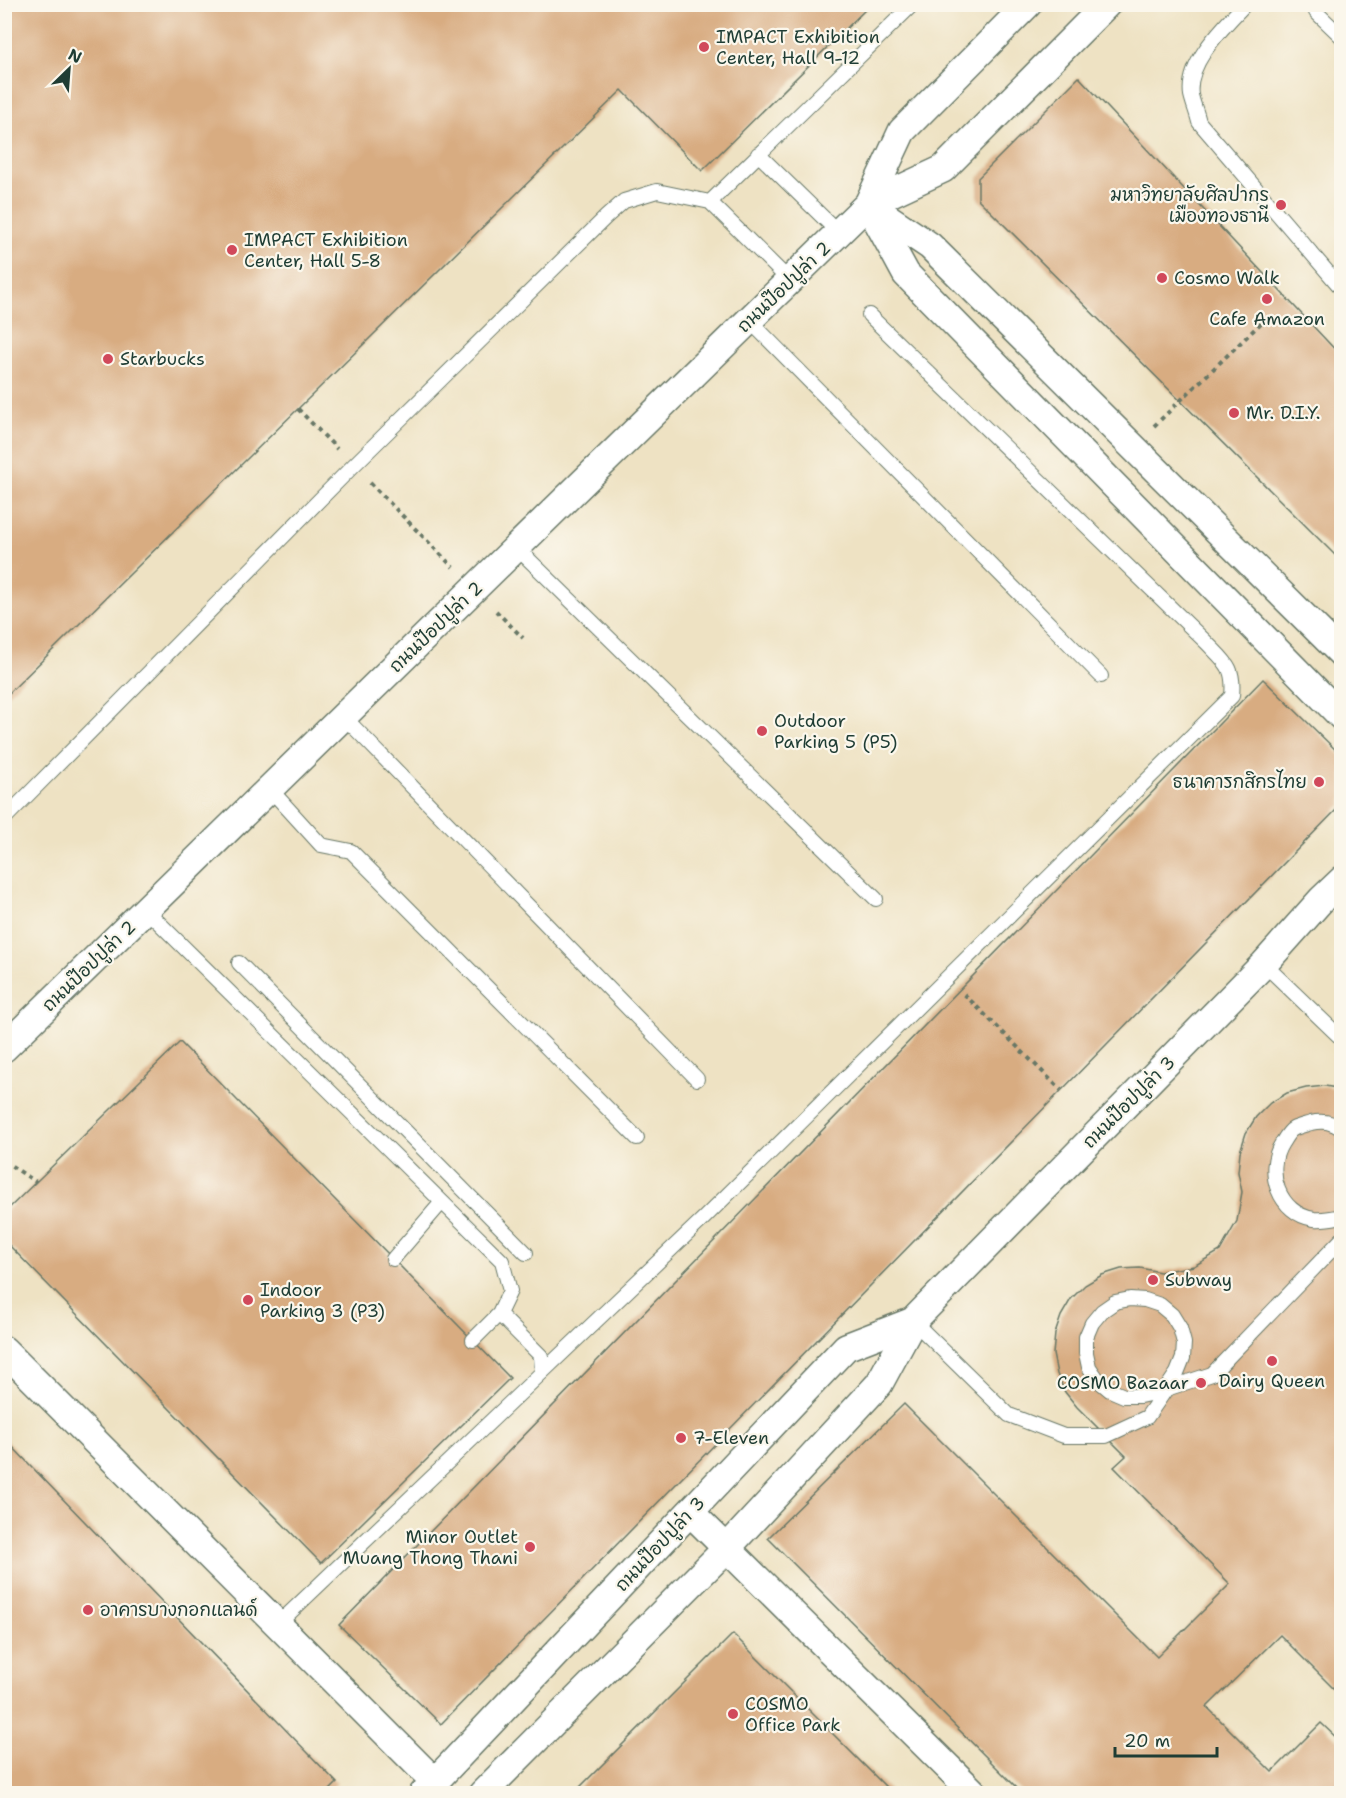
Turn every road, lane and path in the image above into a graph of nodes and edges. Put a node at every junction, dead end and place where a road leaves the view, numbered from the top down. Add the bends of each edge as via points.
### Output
1 (913, 4) edge
2 (1028, 4) edge
3 (1107, 4) edge
4 (1245, 4) edge
5 (1316, 12) dead end
6 (1341, 37) edge
7 (758, 154) junction
8 (710, 202) junction
9 (868, 204) junction
10 (839, 233) junction
11 (790, 281) junction
12 (1341, 289) edge
13 (869, 315) dead end
14 (749, 320) junction
15 (1261, 323) dead end
16 (298, 409) dead end
17 (1132, 447) junction
18 (353, 466) junction
19 (517, 548) junction
20 (475, 589) junction
21 (523, 638) dead end
22 (1341, 654) edge
23 (1101, 676) dead end
24 (344, 717) junction
25 (1341, 717) edge
26 (270, 789) junction
27 (4, 819) edge
28 (1341, 880) edge
29 (876, 899) dead end
30 (147, 910) junction
31 (239, 963) dead end
32 (1264, 964) junction
33 (960, 989) dead end
34 (1341, 1039) edge
35 (4, 1048) edge
36 (697, 1079) dead end
37 (1061, 1090) dead end
38 (1341, 1129) edge
39 (637, 1138) dead end
40 (4, 1161) edge
41 (36, 1182) dead end
42 (442, 1202) junction
43 (1341, 1216) edge
44 (1341, 1239) edge
45 (526, 1253) dead end
46 (393, 1259) dead end
47 (498, 1314) junction
48 (913, 1321) junction
49 (473, 1340) dead end
50 (4, 1350) edge
51 (542, 1371) junction
52 (690, 1512) junction
53 (726, 1549) junction
54 (278, 1624) junction
55 (429, 1788) edge
56 (482, 1794) edge
57 (975, 1794) edge

1 - 7 lane
2 - 9 street, ถนนป๊อปปูล่า 2 via 902,131
3 - 9 street, ถนนป๊อปปูล่า 2 via 943,169
4 - 12 lane via 1194,68 1191,93 1199,122
5 - 6 lane
7 - 8 lane
7 - 10 lane
8 - 11 lane
8 - 18 lane via 657,191 624,201
9 - 10 street, ถนนป๊อปปูล่า 2
9 - 17 street via 930,246
9 - 25 street via 906,274
10 - 11 street, ถนนป๊อปปูล่า 2
11 - 14 street, ถนนป๊อปปูล่า 2
13 - 51 lane via 1230,667 1232,696 760,1163
14 - 19 street, ถนนป๊อปปูล่า 2
14 - 23 lane
15 - 17 path
16 - 18 path
17 - 22 street
18 - 20 path
18 - 27 lane
19 - 20 street, ถนนป๊อปปูล่า 2
19 - 29 lane
20 - 21 path
20 - 24 street, ถนนป๊อปปูล่า 2
24 - 26 street, ถนนป๊อปปูล่า 2
24 - 36 lane
26 - 30 street, ถนนป๊อปปูล่า 2
26 - 39 lane via 321,845 351,850
28 - 32 street, ถนนป๊อปปูล่า 3
30 - 35 street, ถนนป๊อปปูล่า 2
30 - 42 lane
31 - 45 lane
32 - 34 lane
32 - 48 street, ถนนป๊อปปูล่า 3
33 - 37 path
38 - 43 lane via 1333,1123 1317,1122 1291,1130 1280,1146 1274,1175 1278,1190 1297,1213 1312,1219
40 - 41 path
42 - 46 lane
42 - 47 lane via 502,1261 510,1292
44 - 48 lane via 1212,1374 1174,1386 1164,1390 1124,1396 1098,1380 1088,1360 1086,1337 1102,1311 1115,1302 1130,1299 1160,1305 1172,1315 1184,1343 1177,1373 1171,1382 1165,1390 1147,1417 1106,1436 1064,1436 1010,1415
47 - 49 lane
47 - 51 lane via 541,1356
48 - 52 street, ถนนป๊อปปูล่า 3 via 846,1347
48 - 53 street, ถนนป๊อปปูล่า 3 via 879,1384
50 - 54 street
51 - 54 lane
52 - 53 street
52 - 55 street, ถนนป๊อปปูล่า 3
53 - 56 street, ถนนป๊อปปูล่า 3
53 - 57 street
54 - 55 street

